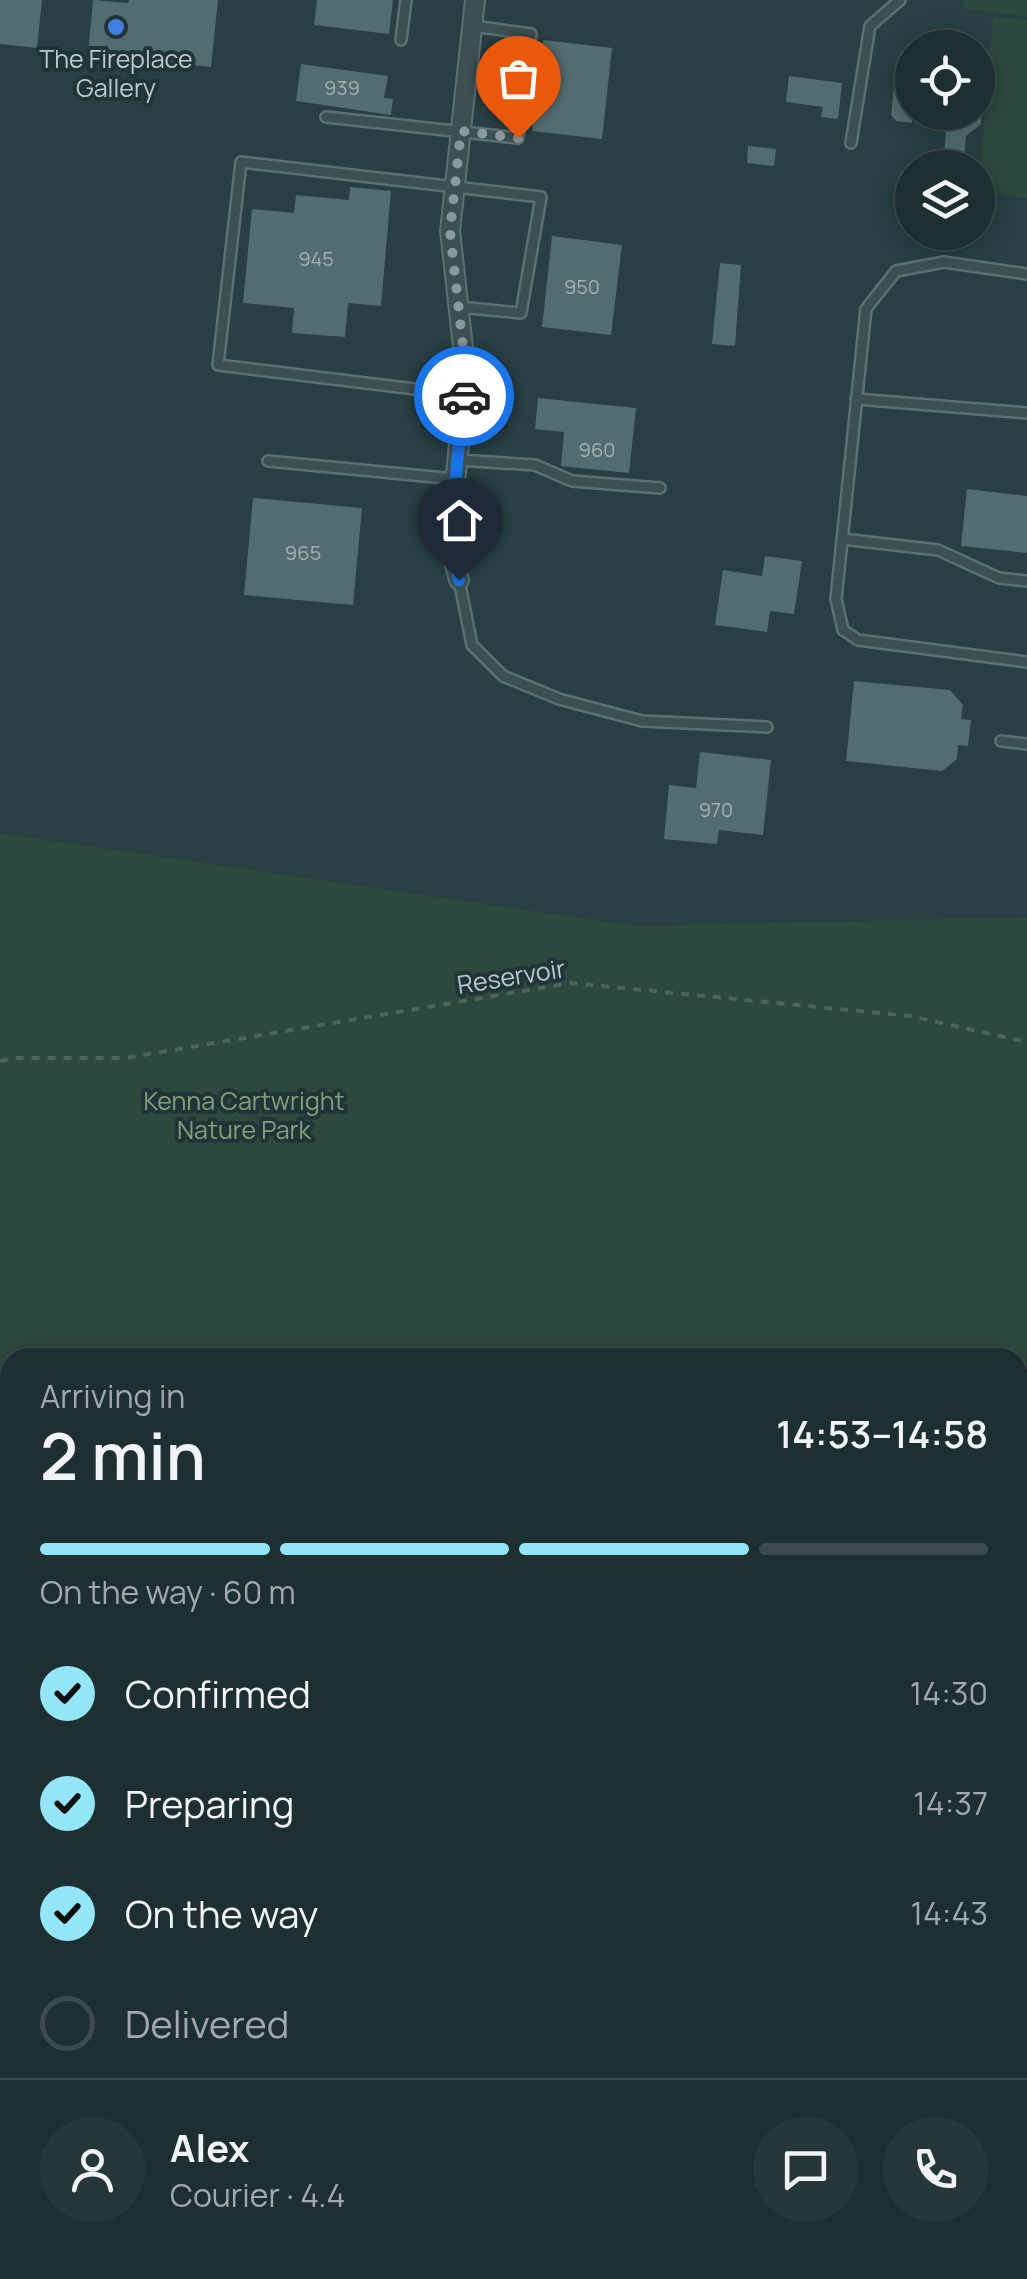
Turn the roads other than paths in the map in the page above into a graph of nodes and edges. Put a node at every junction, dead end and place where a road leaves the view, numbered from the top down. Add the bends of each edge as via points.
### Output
1 (406, 0) edge
2 (474, 0) edge
3 (900, 0) edge
4 (472, 26) junction
5 (401, 40) dead end
6 (326, 117) dead end
7 (461, 131) junction
8 (851, 143) dead end
9 (455, 185) junction
10 (1027, 274) edge
11 (459, 308) junction
12 (464, 395) junction
13 (856, 398) junction
14 (1027, 412) edge
15 (268, 462) dead end
16 (456, 470) junction
17 (660, 488) dead end
18 (842, 539) junction
19 (459, 580) joint
20 (1027, 581) edge
21 (1027, 662) edge
22 (767, 727) dead end
23 (1001, 741) dead end
24 (1027, 744) edge

1 - 5 lane
2 - 4 street
3 - 8 lane via 870,26
4 - 7 street
4 - 7 lane via 531,34 518,138
6 - 7 lane
7 - 9 street
9 - 11 street via 450,231
9 - 11 lane via 541,198 520,313
9 - 12 lane via 241,162 218,365
10 - 13 lane via 944,262 896,272 866,310
11 - 12 street
12 - 16 street
13 - 14 lane
13 - 18 lane
15 - 16 lane
16 - 17 lane via 535,465 572,482
16 - 19 street via 449,543
18 - 20 lane via 938,550 998,578
18 - 21 lane via 836,599 844,630 858,640
19 - 22 lane via 472,645 503,676 642,721
23 - 24 lane

